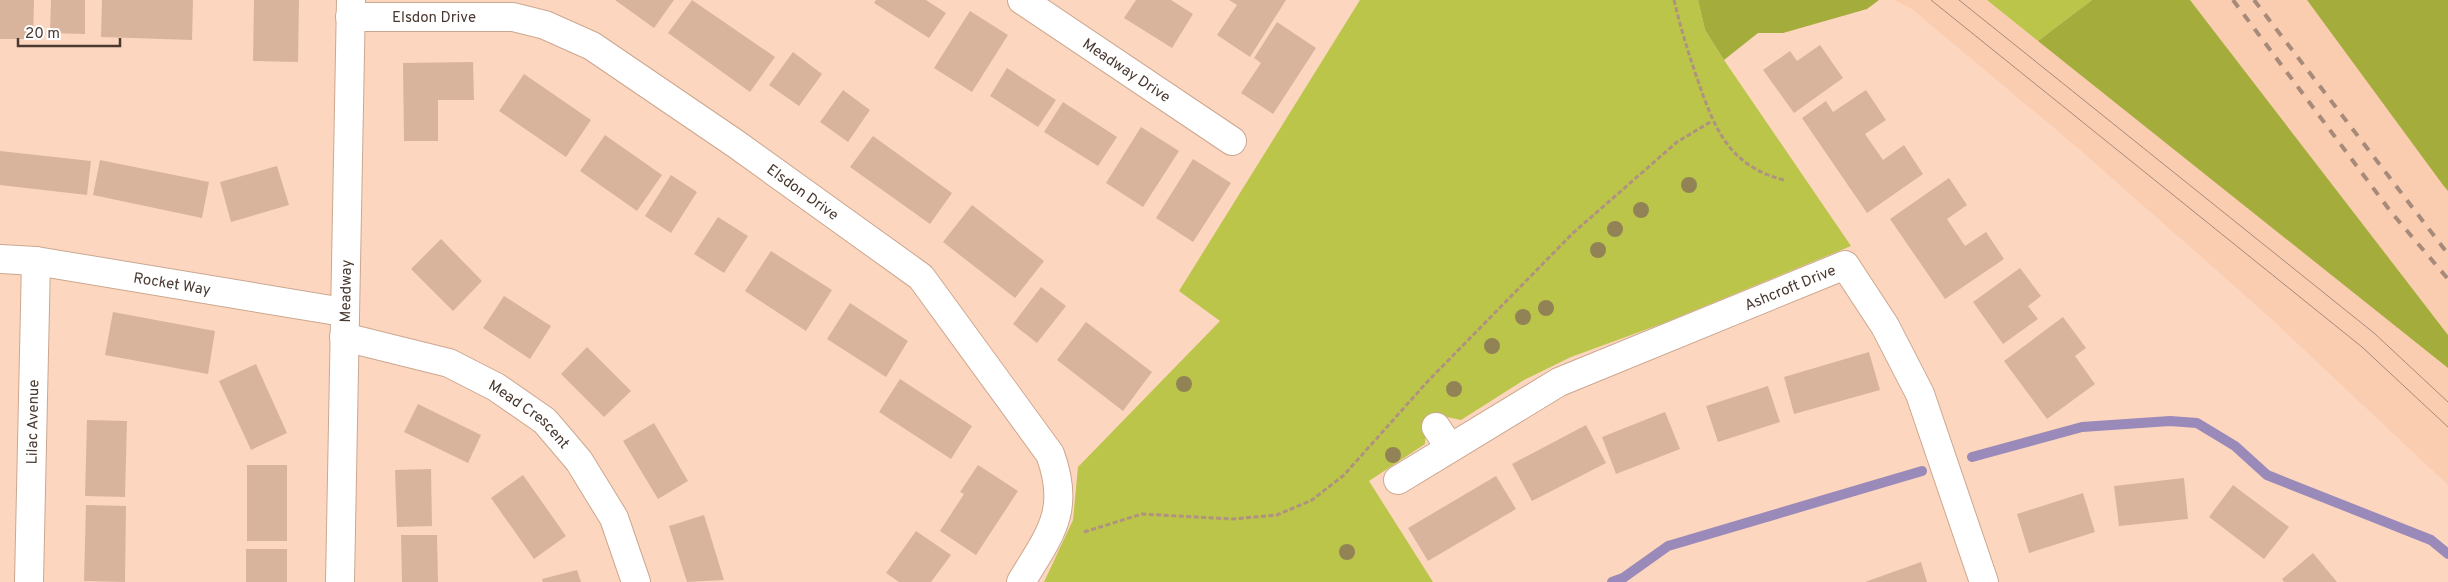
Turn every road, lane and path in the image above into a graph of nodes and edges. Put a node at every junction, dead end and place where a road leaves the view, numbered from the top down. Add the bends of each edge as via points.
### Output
1 (1022, 0) edge
2 (1674, 0) edge
3 (350, 9) edge
4 (1712, 121) junction
5 (1232, 141) dead end
6 (1784, 180) dead end
7 (0, 259) edge
8 (36, 261) junction
9 (344, 325) junction
10 (1398, 480) dead end
11 (1049, 536) junction
12 (29, 582) edge
13 (340, 582) edge
14 (636, 582) edge
15 (1021, 582) edge
16 (1984, 582) edge

1 - 5 street, Meadway Drive
2 - 4 path via 1682,36
3 - 9 street, Meadway
3 - 11 street, Elsdon Drive via 513,17 545,26 592,46 736,144 921,277 1050,454 1059,477 1060,501
4 - 6 path via 1723,141 1747,164 1764,175
4 - 11 path via 1677,142 1573,233 1428,381 1344,475 1312,500 1277,515 1232,518 1142,514 1080,534
7 - 8 street, Rocket Way
8 - 9 street, Rocket Way
8 - 12 street, Lilac Avenue
9 - 13 street, Meadway
9 - 14 street, Mead Crescent via 449,363 496,387 545,421 578,461 614,518
10 - 16 street, Ashcroft Drive via 1443,438 1559,382 1845,265 1885,326 1920,394
11 - 15 street, Elsdon Drive

